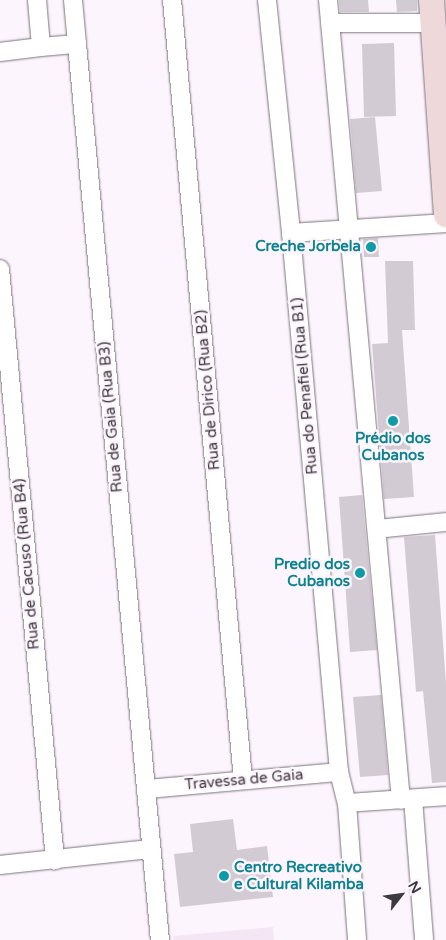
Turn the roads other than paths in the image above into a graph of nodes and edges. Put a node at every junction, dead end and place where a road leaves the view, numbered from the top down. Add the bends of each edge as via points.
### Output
1 (37, 0) edge
2 (73, 0) edge
3 (172, 0) edge
4 (267, 0) edge
5 (328, 0) edge
6 (432, 11) edge
7 (330, 23) junction
8 (77, 44) junction
9 (41, 47) junction
10 (0, 52) edge
11 (446, 214) edge
12 (446, 223) edge
13 (350, 229) junction
14 (292, 233) junction
15 (0, 269) edge
16 (446, 522) edge
17 (377, 528) junction
18 (339, 772) junction
19 (243, 780) junction
20 (148, 789) junction
21 (446, 796) edge
22 (407, 800) junction
23 (347, 803) junction
24 (150, 849) junction
25 (55, 860) junction
26 (0, 865) edge
27 (160, 940) edge
28 (357, 940) edge
29 (424, 940) edge

1 - 9 street
2 - 8 street, Rua de Gaia (Rua B3)
3 - 19 street, Rua de Dirico (Rua B2)
4 - 14 street, Rua do Penafiel (Rua B1)
5 - 7 street
6 - 7 street
6 - 11 main road
7 - 13 street
8 - 9 street
8 - 20 street, Rua de Gaia (Rua B3)
9 - 10 street
12 - 13 street
13 - 14 street
13 - 17 street
14 - 18 street, Rua do Penafiel (Rua B1)
15 - 25 street, Rua de Cacuso (Rua B4)
16 - 17 street
17 - 22 street
18 - 19 street, Travessa de Gaia
18 - 23 street, Rua do Penafiel (Rua B1)
19 - 20 street, Travessa de Gaia
20 - 24 street, Rua de Gaia (Rua B3)
21 - 22 street
22 - 23 street
22 - 29 street
23 - 28 street, Rua do Penafiel (Rua B1)
24 - 25 street
24 - 27 street, Rua de Gaia (Rua B3)
25 - 26 street

